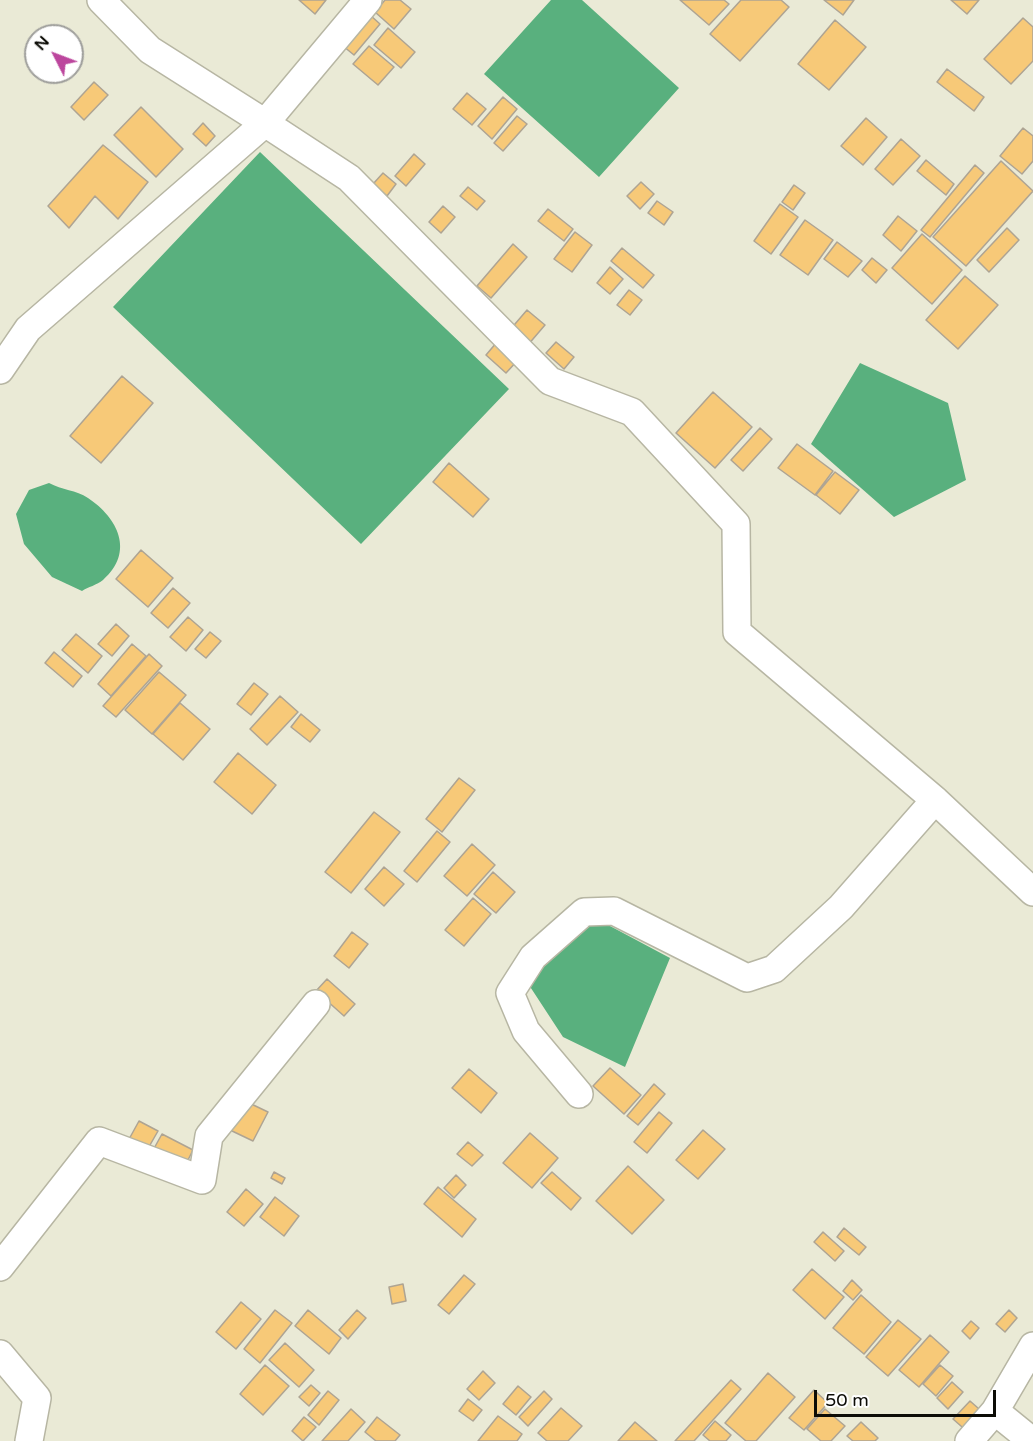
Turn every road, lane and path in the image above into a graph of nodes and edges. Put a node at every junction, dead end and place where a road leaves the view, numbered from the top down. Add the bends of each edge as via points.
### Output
1 (101, 0) edge
2 (368, 0) edge
3 (265, 123) junction
4 (0, 370) edge
5 (935, 800) junction
6 (1033, 892) edge
7 (316, 1004) dead end
8 (579, 1094) dead end
9 (0, 1267) edge
10 (1033, 1346) edge
11 (0, 1354) edge
12 (995, 1411) junction
13 (29, 1441) edge
14 (969, 1441) edge
15 (1032, 1441) edge

1 - 3 street via 150,50
2 - 3 street
3 - 4 street via 28,328
3 - 5 street via 349,178 550,381 632,412 736,524 737,632
5 - 6 street
5 - 8 street via 841,908 774,969 747,978 614,911 584,912 533,957 510,993 526,1031
7 - 9 street via 209,1136 202,1180 99,1141
10 - 12 street
11 - 13 street via 37,1398
12 - 14 street
12 - 15 street

